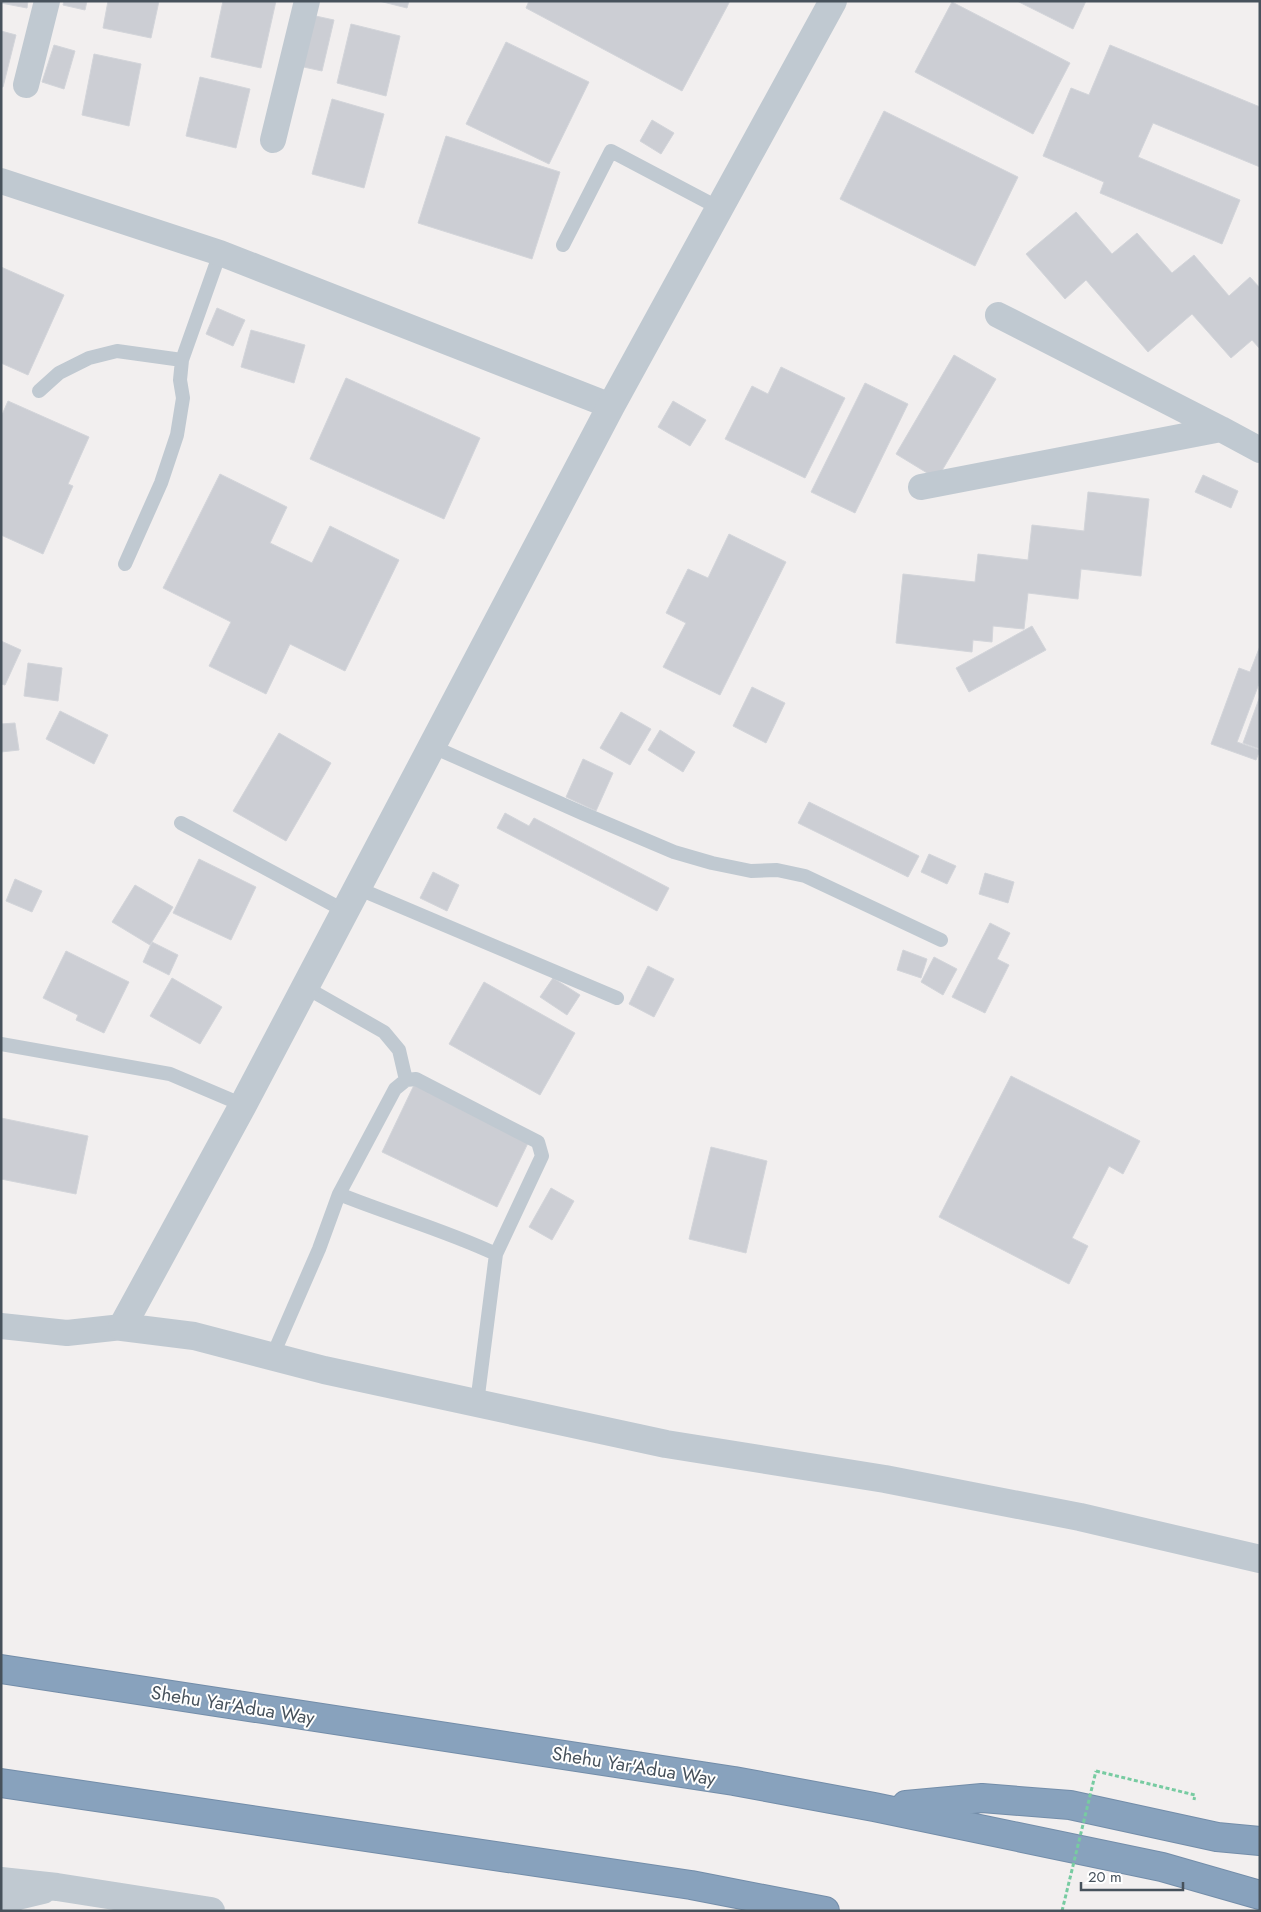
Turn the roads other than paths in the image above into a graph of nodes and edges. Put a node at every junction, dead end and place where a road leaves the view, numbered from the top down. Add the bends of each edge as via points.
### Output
1 (47, 1) edge
2 (307, 1) edge
3 (833, 1) edge
4 (26, 85) dead end
5 (273, 140) dead end
6 (1, 182) edge
7 (719, 208) junction
8 (563, 245) dead end
9 (220, 253) junction
10 (998, 315) dead end
11 (182, 360) junction
12 (39, 391) dead end
13 (611, 406) junction
14 (1221, 429) junction
15 (1260, 450) edge
16 (921, 487) dead end
17 (125, 564) dead end
18 (431, 746) junction
19 (181, 823) dead end
20 (351, 899) junction
21 (941, 940) dead end
22 (305, 986) junction
23 (617, 998) dead end
24 (1, 1044) edge
25 (406, 1080) junction
26 (243, 1106) junction
27 (339, 1194) junction
28 (496, 1254) junction
29 (1, 1326) edge
30 (122, 1328) junction
31 (272, 1357) junction
32 (476, 1403) junction
33 (1260, 1559) edge
34 (1, 1670) edge
35 (1, 1783) edge
36 (874, 1807) junction
37 (1260, 1840) edge
38 (1, 1881) edge
39 (57, 1887) junction
40 (1260, 1895) edge
41 (1, 1903) edge
42 (211, 1911) edge
43 (825, 1911) edge

1 - 4 street
2 - 5 street
3 - 7 street
6 - 9 street
7 - 8 lane via 611,151
7 - 13 street
9 - 11 lane
9 - 13 street
10 - 14 street
11 - 12 lane via 116,351 89,358 59,372
11 - 17 lane via 180,380 184,398 177,435 161,483
13 - 18 street
14 - 15 street
14 - 16 street
18 - 20 street
18 - 21 lane via 674,852 751,871 777,870 805,876
19 - 20 lane
20 - 22 street
20 - 23 lane
22 - 25 lane via 384,1032 399,1050
22 - 26 street
24 - 26 lane via 170,1074
25 - 27 lane via 395,1089
25 - 28 lane via 416,1080 538,1142 542,1156
26 - 30 street
27 - 28 lane
27 - 31 lane
28 - 32 lane
29 - 30 street via 67,1333
30 - 31 street via 194,1336
31 - 32 street
32 - 33 street via 666,1444 886,1479 1080,1517
34 - 36 highway, Shehu Yar'Adua Way via 734,1782
35 - 43 highway via 691,1885
36 - 37 highway via 982,1798 1070,1805 1217,1838
36 - 40 highway, Shehu Yar'Adua Way via 1162,1867
38 - 39 street
39 - 41 street
39 - 42 street

